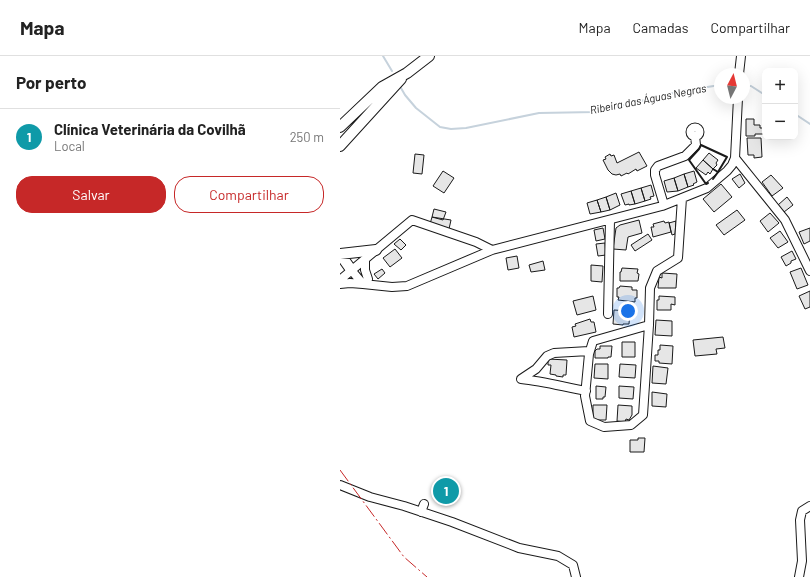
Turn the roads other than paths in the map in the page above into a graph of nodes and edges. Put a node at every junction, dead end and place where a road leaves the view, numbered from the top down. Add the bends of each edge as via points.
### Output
1 (429, 56) edge
2 (740, 56) edge
3 (739, 68) edge
4 (407, 73) junction
5 (738, 104) edge
6 (340, 127) edge
7 (695, 136) dead end
8 (340, 146) edge
9 (735, 158) junction
10 (682, 198) junction
11 (664, 205) junction
12 (610, 220) junction
13 (376, 250) junction
14 (492, 250) junction
15 (340, 254) edge
16 (365, 260) junction
17 (340, 263) edge
18 (352, 271) junction
19 (810, 271) edge
20 (340, 280) edge
21 (365, 281) junction
22 (340, 284) edge
23 (608, 314) dead end
24 (649, 325) junction
25 (589, 351) junction
26 (586, 391) junction
27 (340, 485) edge
28 (810, 506) edge
29 (576, 577) edge
30 (799, 577) edge

1 - 4 main road
2 - 3 street
4 - 6 main road via 382,87
4 - 8 main road
5 - 9 street
7 - 11 street via 696,145 688,154 658,166 655,170
9 - 10 street via 727,171 707,188
9 - 19 street via 784,220
10 - 11 street
10 - 24 street via 678,258 657,271 650,288
11 - 12 street
12 - 14 street
12 - 23 street
13 - 14 street via 412,220
13 - 15 main road
13 - 16 street
14 - 21 street via 407,286 378,286
15 - 18 main road
16 - 18 street
16 - 21 street
17 - 18 main road
18 - 20 street
18 - 21 street
21 - 22 street
24 - 25 street via 593,341
24 - 26 street via 643,415 631,425 604,426 590,421
25 - 26 street
25 - 26 street via 551,354 520,379 539,380
27 - 29 street via 370,497 423,508 518,548 558,556 573,565
28 - 30 street via 802,511 800,520 802,561

